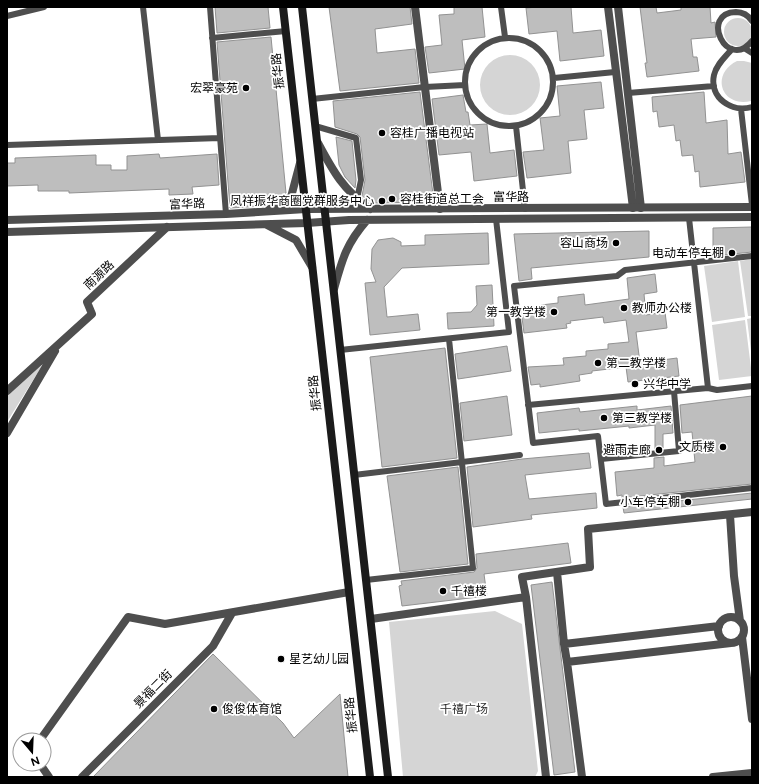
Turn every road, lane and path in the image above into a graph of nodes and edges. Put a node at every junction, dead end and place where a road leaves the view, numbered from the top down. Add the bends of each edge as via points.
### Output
1 (44, 7) edge
2 (143, 7) edge
3 (210, 7) edge
4 (283, 7) edge
5 (302, 7) edge
6 (415, 7) edge
7 (501, 7) edge
8 (608, 7) edge
9 (618, 7) edge
10 (735, 10) edge
11 (7, 16) edge
12 (752, 21) edge
13 (286, 31) junction
14 (505, 37) junction
15 (212, 38) junction
16 (752, 41) edge
17 (744, 48) junction
18 (732, 49) junction
19 (752, 53) edge
20 (615, 72) junction
21 (554, 78) junction
22 (465, 85) junction
23 (714, 86) junction
24 (425, 87) junction
25 (628, 93) junction
26 (312, 99) junction
27 (752, 107) edge
28 (741, 110) junction
29 (315, 126) junction
30 (516, 126) junction
31 (220, 138) junction
32 (158, 140) junction
33 (317, 142) junction
34 (7, 145) edge
35 (301, 163) junction
36 (357, 199) junction
37 (752, 206) edge
38 (306, 208) junction
39 (637, 208) junction
40 (325, 209) junction
41 (370, 209) junction
42 (440, 209) junction
43 (525, 209) junction
44 (265, 211) junction
45 (226, 214) junction
46 (752, 217) edge
47 (689, 218) junction
48 (496, 219) junction
49 (7, 220) edge
50 (367, 220) junction
51 (326, 221) junction
52 (307, 223) junction
53 (267, 224) junction
54 (167, 228) junction
55 (7, 232) edge
56 (752, 256) edge
57 (694, 262) junction
58 (312, 268) junction
59 (334, 290) junction
60 (449, 338) junction
61 (59, 343) junction
62 (340, 350) junction
63 (752, 386) edge
64 (708, 388) junction
65 (7, 391) edge
66 (674, 391) junction
67 (528, 405) junction
68 (7, 433) edge
69 (520, 455) dead end
70 (601, 459) junction
71 (462, 462) junction
72 (354, 475) junction
73 (752, 488) edge
74 (752, 512) edge
75 (730, 515) junction
76 (556, 572) junction
77 (366, 580) junction
78 (349, 592) junction
79 (526, 597) junction
80 (232, 613) junction
81 (371, 619) junction
82 (740, 621) junction
83 (719, 626) junction
84 (742, 637) junction
85 (731, 642) junction
86 (564, 644) junction
87 (567, 662) junction
88 (752, 719) edge
89 (46, 732) edge
90 (752, 773) edge
91 (723, 776) edge
92 (82, 777) edge
93 (370, 777) edge
94 (388, 777) edge
95 (546, 777) edge
96 (582, 777) edge
97 (713, 777) edge

1 - 11 lane
2 - 32 lane
3 - 15 lane
4 - 13 main road, 振华路
5 - 26 main road
6 - 24 street
7 - 14 lane
8 - 20 street
9 - 25 street
10 - 12 lane via 745,14
10 - 18 lane via 722,19 718,30 721,42
13 - 15 lane
13 - 35 main road, 振华路
14 - 21 lane via 519,38 543,52 551,64
14 - 22 lane via 492,40 471,58 466,71
15 - 31 lane
16 - 17 lane
17 - 18 lane
17 - 19 lane
18 - 23 lane via 717,67
20 - 21 lane
20 - 39 street
21 - 30 lane via 548,104 540,114
22 - 24 lane
22 - 30 lane via 468,99 482,116 501,125
23 - 25 lane
23 - 28 lane via 723,102
24 - 26 lane
24 - 42 street
25 - 39 street
26 - 29 main road
27 - 28 lane
28 - 37 lane
29 - 33 main road
29 - 36 lane via 356,138 361,180
30 - 43 lane
31 - 32 lane
31 - 45 lane
32 - 34 lane
33 - 36 street via 334,174
33 - 40 main road
35 - 38 main road, 振华路
35 - 44 street via 290,196
36 - 41 street
37 - 39 street, 富华路
38 - 40 street, 富华路
38 - 44 street, 富华路
38 - 52 main road, 振华路
39 - 43 street, 富华路
40 - 41 street, 富华路
40 - 51 main road
41 - 42 street, 富华路
42 - 43 street, 富华路
44 - 45 street, 富华路
45 - 49 street, 富华路
46 - 47 street, 富华路
47 - 48 street, 富华路
47 - 57 lane
48 - 50 street, 富华路
48 - 60 lane via 509,332
50 - 51 street, 富华路
50 - 59 street via 353,236 342,261
51 - 52 street, 富华路
51 - 59 main road
52 - 53 street, 富华路
52 - 58 main road, 振华路
53 - 54 street, 富华路
53 - 58 street via 296,240
54 - 55 street, 富华路
54 - 61 street, 南源路 via 87,302 92,314
56 - 57 lane
57 - 64 lane
57 - 67 lane via 625,270 617,276 514,286
58 - 78 main road, 振华路
59 - 62 main road
60 - 62 lane
60 - 71 lane
61 - 65 street, 南源路
61 - 68 street
62 - 72 main road
63 - 64 lane via 717,390
64 - 66 lane
66 - 67 lane
66 - 70 lane via 678,451
67 - 70 lane via 533,443 598,436
69 - 71 lane
70 - 73 lane via 606,504
71 - 72 lane
71 - 77 lane via 473,568
72 - 77 main road
74 - 75 street
75 - 76 street via 588,529 590,567
75 - 82 street
76 - 79 street via 522,577
76 - 86 street
77 - 81 main road
78 - 80 street
78 - 93 main road, 振华路
79 - 81 street
79 - 95 street
80 - 89 street via 165,624 128,617
80 - 92 street, 景福二街 via 213,646
81 - 94 main road
82 - 83 street via 728,617
82 - 84 street via 744,628
83 - 85 street via 720,637
83 - 86 street
84 - 85 street
84 - 88 street
85 - 87 street
86 - 87 street
87 - 96 street
90 - 91 street
91 - 97 street

